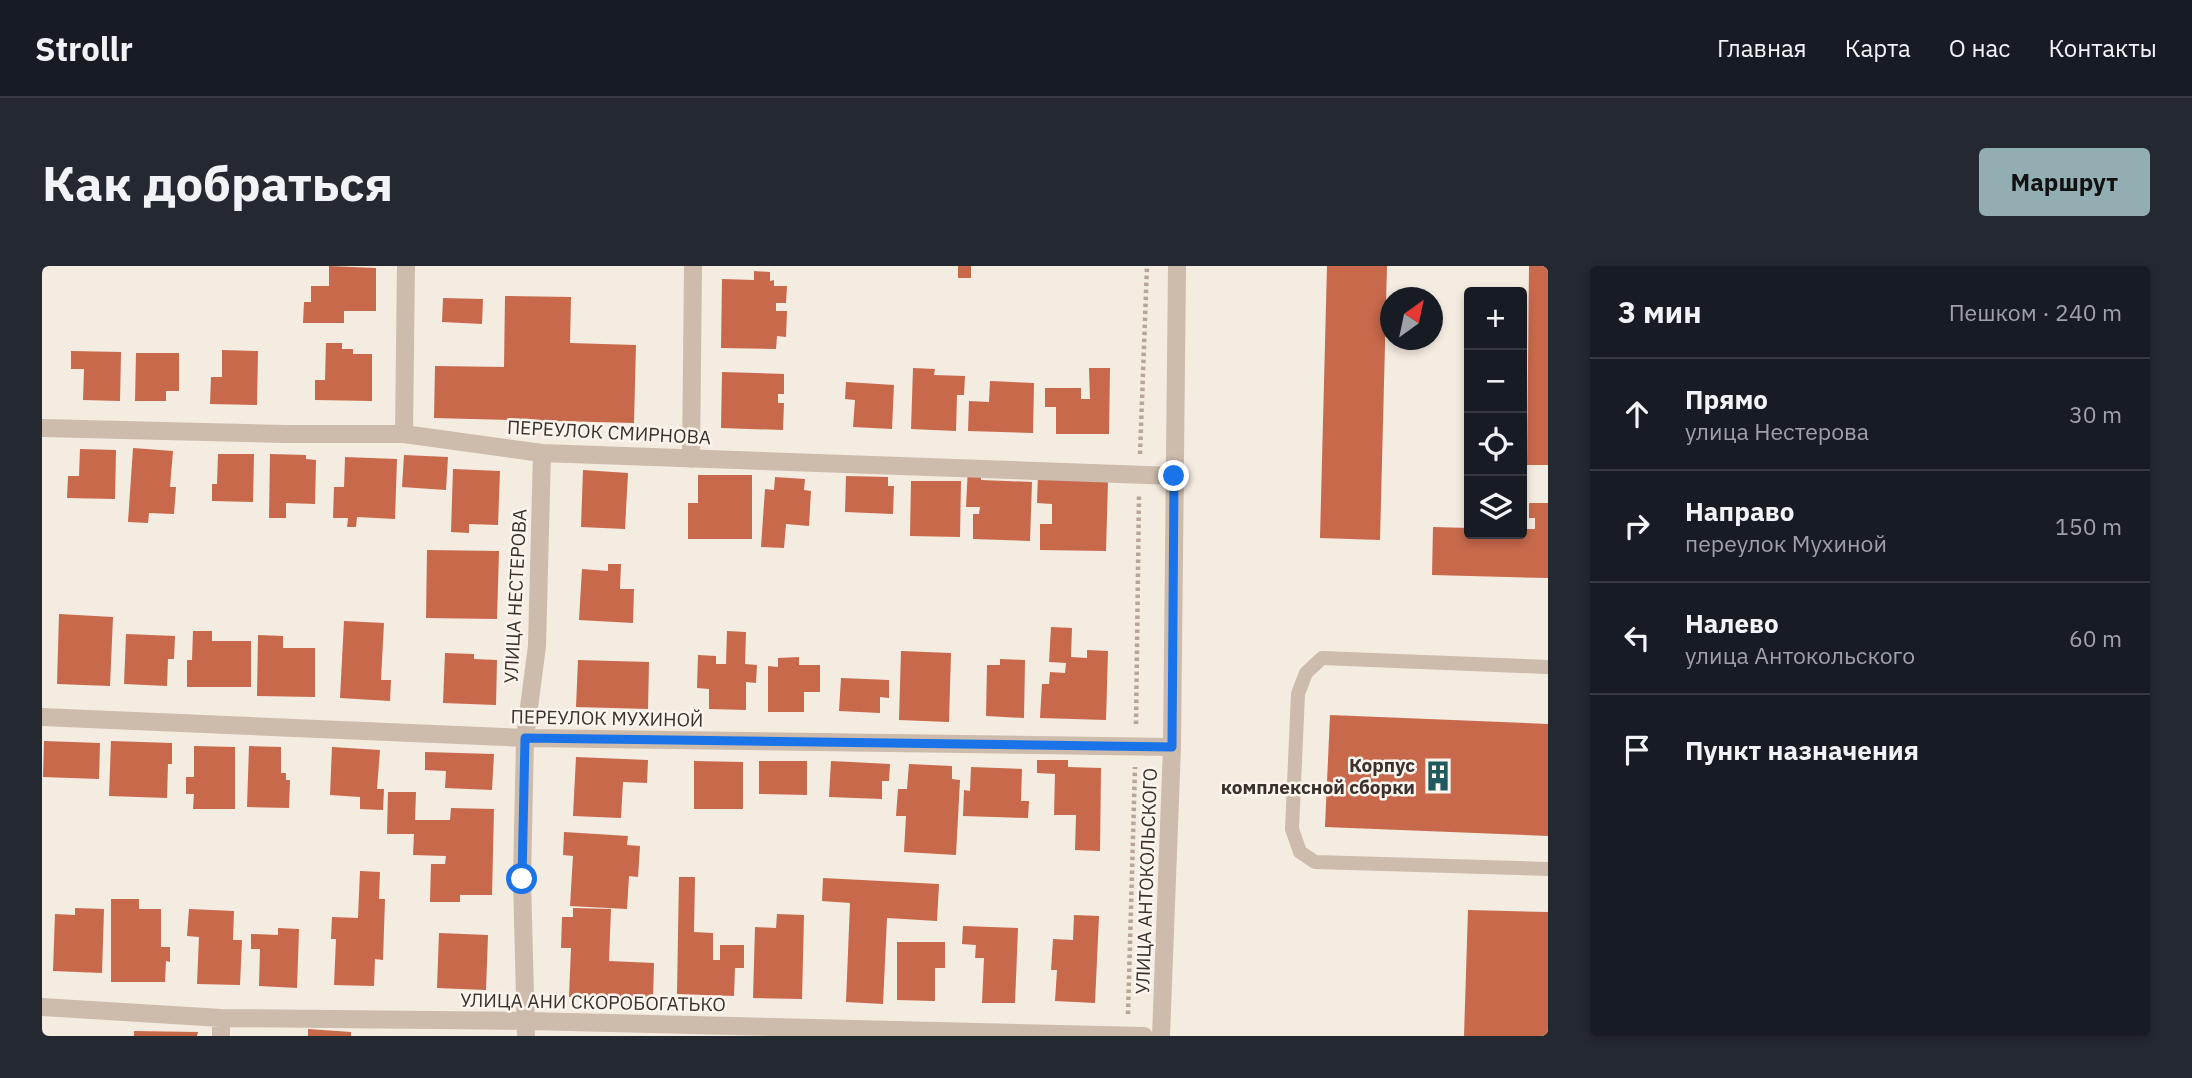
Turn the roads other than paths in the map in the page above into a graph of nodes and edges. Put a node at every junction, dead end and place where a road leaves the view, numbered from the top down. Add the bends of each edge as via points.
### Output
1 (406, 266) edge
2 (693, 266) edge
3 (1177, 266) edge
4 (42, 428) edge
5 (404, 434) junction
6 (542, 453) junction
7 (691, 459) junction
8 (1174, 476) junction
9 (1548, 667) edge
10 (42, 717) edge
11 (525, 738) junction
12 (1172, 747) junction
13 (1548, 869) edge
14 (42, 1007) edge
15 (221, 1018) junction
16 (527, 1029) edge
17 (221, 1036) edge
18 (1128, 1036) edge
19 (1144, 1036) edge
20 (1161, 1036) edge

1 - 5 street
2 - 7 street
3 - 8 street, УЛИЦА АНТОКОЛЬСКОГО
4 - 5 street, ПЕРЕУЛОК СМИРНОВА
5 - 6 street, ПЕРЕУЛОК СМИРНОВА
6 - 7 street, ПЕРЕУЛОК СМИРНОВА
6 - 11 street, УЛИЦА НЕСТЕРОВА via 537,646
7 - 8 street, ПЕРЕУЛОК СМИРНОВА
8 - 12 street, УЛИЦА АНТОКОЛЬСКОГО
9 - 13 lane via 1322,658 1306,673 1298,694 1292,829 1300,852 1315,862
10 - 11 street, ПЕРЕУЛОК МУХИНОЙ
11 - 12 street, ПЕРЕУЛОК МУХИНОЙ
11 - 16 street, УЛИЦА НЕСТЕРОВА via 522,879
12 - 20 street, УЛИЦА АНТОКОЛЬСКОГО
14 - 15 street, УЛИЦА АНИ СКОРОБОГАТЬКО
15 - 16 street, УЛИЦА АНИ СКОРОБОГАТЬКО
15 - 17 street
16 - 18 street, УЛИЦА АНИ СКОРОБОГАТЬКО
18 - 19 street, УЛИЦА АНИ СКОРОБОГАТЬКО

